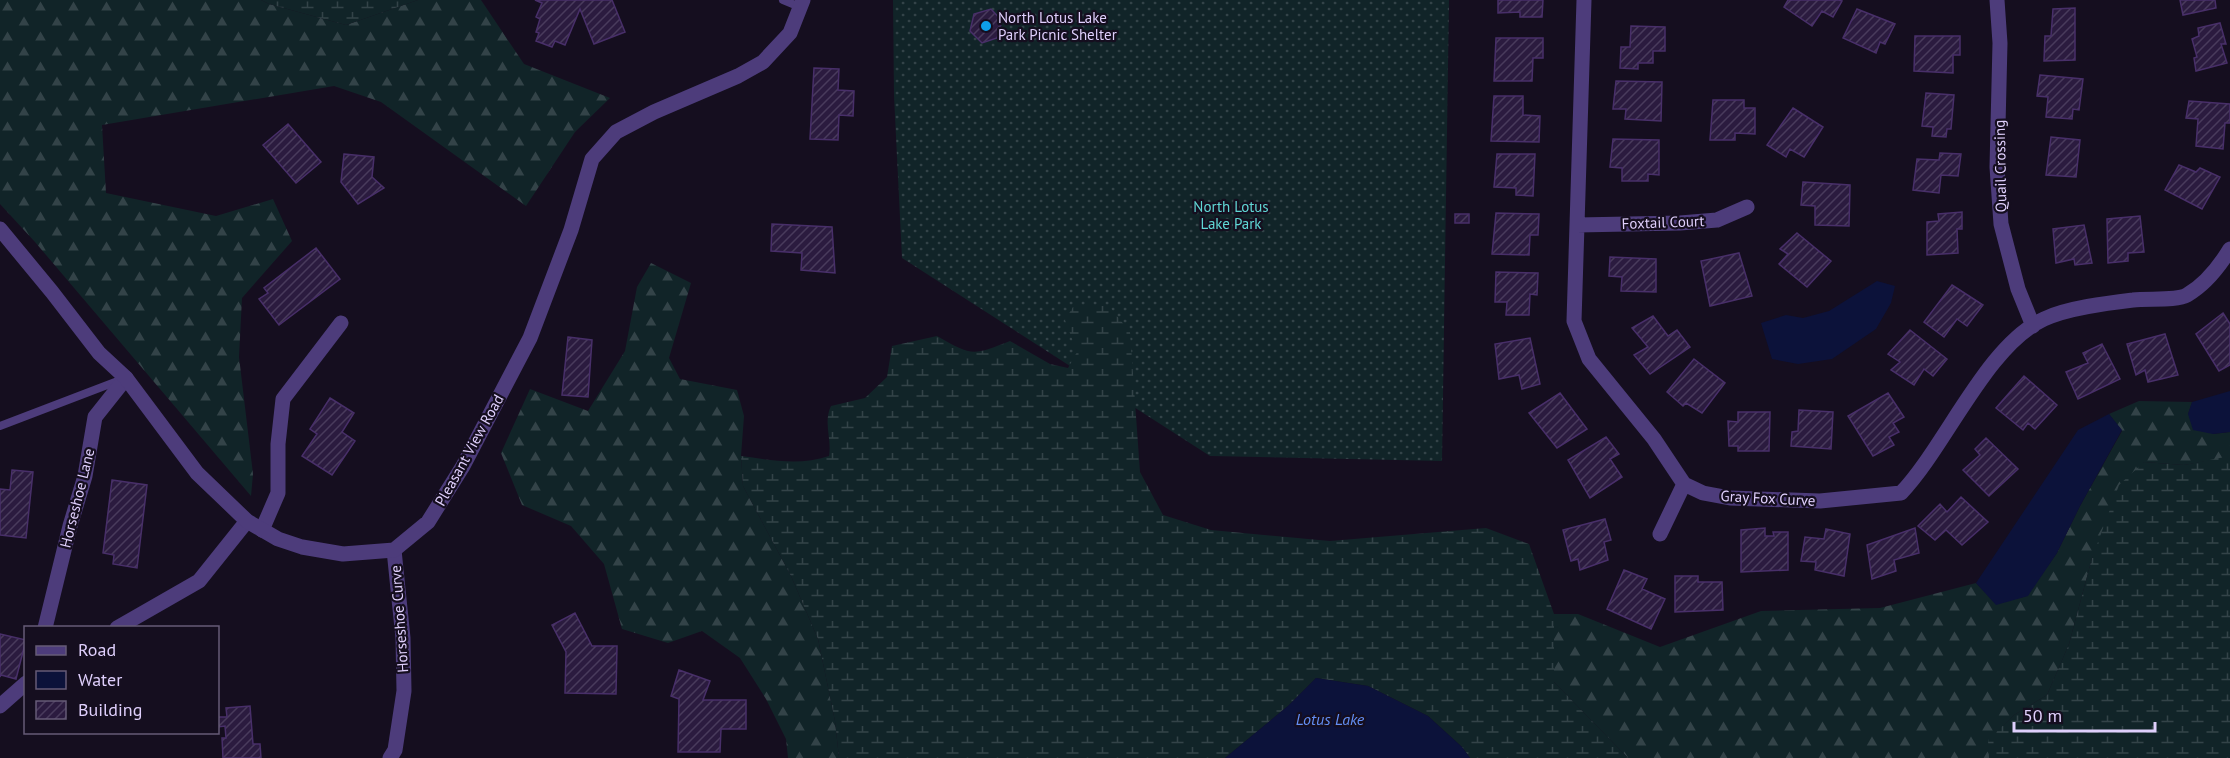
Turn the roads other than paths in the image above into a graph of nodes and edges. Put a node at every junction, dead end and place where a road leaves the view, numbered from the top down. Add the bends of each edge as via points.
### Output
1 (783, 0) edge
2 (1584, 0) edge
3 (1997, 0) edge
4 (802, 3) edge
5 (1747, 207) dead end
6 (1577, 225) junction
7 (0, 230) edge
8 (2230, 249) edge
9 (341, 323) dead end
10 (2033, 326) junction
11 (126, 378) junction
12 (0, 426) edge
13 (1684, 484) junction
14 (247, 520) junction
15 (262, 530) junction
16 (1660, 534) dead end
17 (394, 550) junction
18 (45, 626) edge
19 (119, 626) edge
20 (24, 685) edge
21 (0, 706) edge
22 (394, 755) edge

1 - 4 lane
2 - 6 street
3 - 10 street, Quail Crossing via 2001,224 2018,289
4 - 17 street, Pleasant View Road via 790,33 763,62 616,132 592,159 571,230 525,346 463,466 428,522
5 - 6 street, Foxtail Court via 1717,220 1680,224
6 - 13 street via 1574,321 1585,349
7 - 11 street via 99,353
8 - 10 street, Gray Fox Curve via 2217,271 2186,296 2081,309
9 - 15 street via 283,399 278,493
10 - 13 street, Gray Fox Curve via 2016,338 1988,371 1918,474 1901,492 1820,501 1730,498 1703,493
11 - 12 lane
11 - 14 street via 197,473
11 - 18 street, Horseshoe Lane via 95,417 85,476
13 - 16 street
14 - 15 street
14 - 19 street via 199,581
15 - 17 street via 302,547 343,554
17 - 22 street, Horseshoe Curve via 404,691
20 - 21 street

